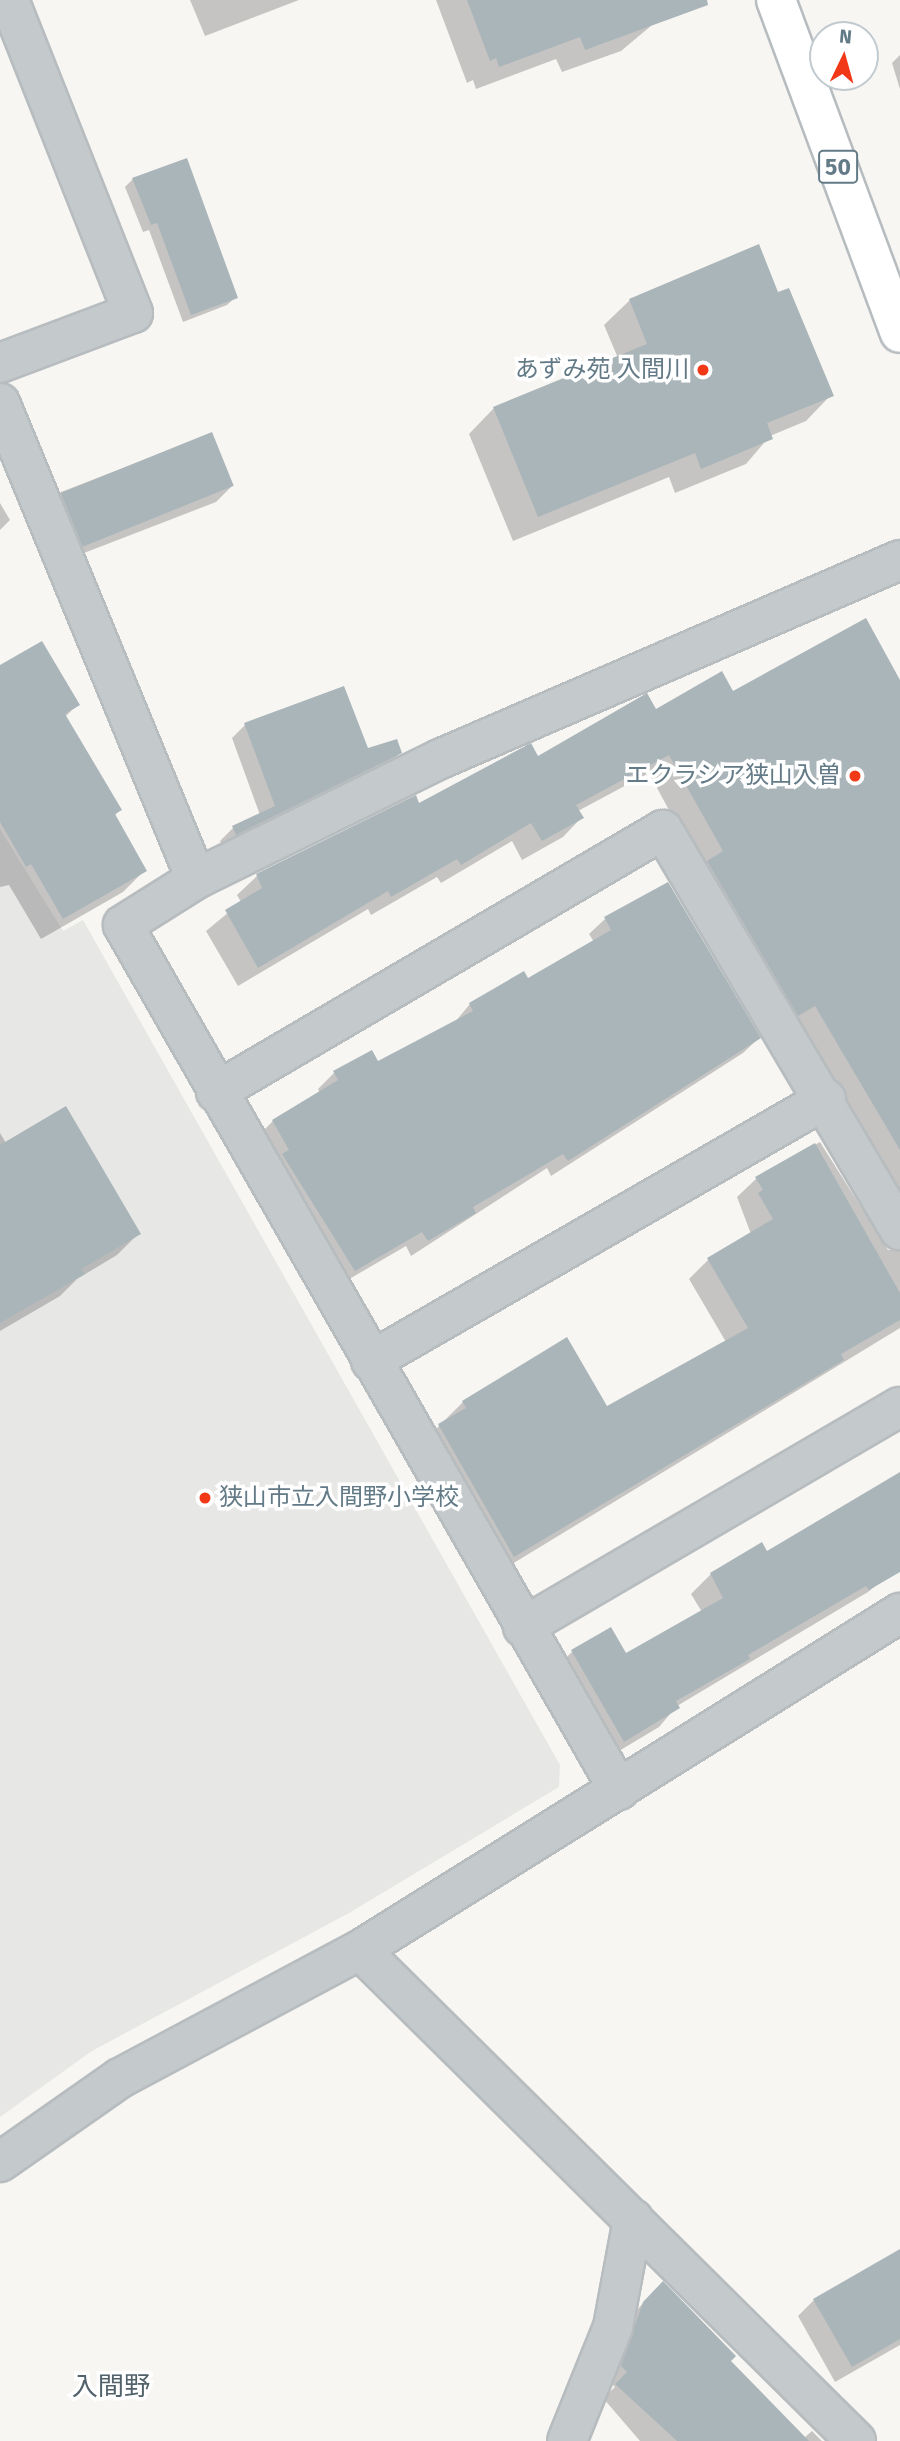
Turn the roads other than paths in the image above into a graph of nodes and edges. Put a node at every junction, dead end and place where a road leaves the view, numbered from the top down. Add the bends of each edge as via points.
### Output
1 (9, 0) edge
2 (776, 0) edge
3 (900, 333) edge
4 (0, 363) edge
5 (0, 403) edge
6 (900, 560) edge
7 (196, 879) junction
8 (216, 1092) junction
9 (826, 1099) junction
10 (900, 1230) edge
11 (371, 1361) junction
12 (900, 1406) edge
13 (900, 1613) edge
14 (523, 1627) junction
15 (619, 1790) junction
16 (360, 1950) junction
17 (0, 2162) edge
18 (633, 2219) junction
19 (567, 2441) edge
20 (856, 2441) edge

1 - 4 street via 133,313
2 - 3 main road, 50
5 - 7 street
6 - 7 street via 440,759
7 - 8 street via 123,925
8 - 9 street via 663,830
8 - 11 street
9 - 10 street
9 - 11 street
11 - 14 street
12 - 14 street
13 - 15 street
14 - 15 street
15 - 16 street
16 - 17 street via 120,2078
16 - 18 street
18 - 19 street via 614,2327
18 - 20 street

